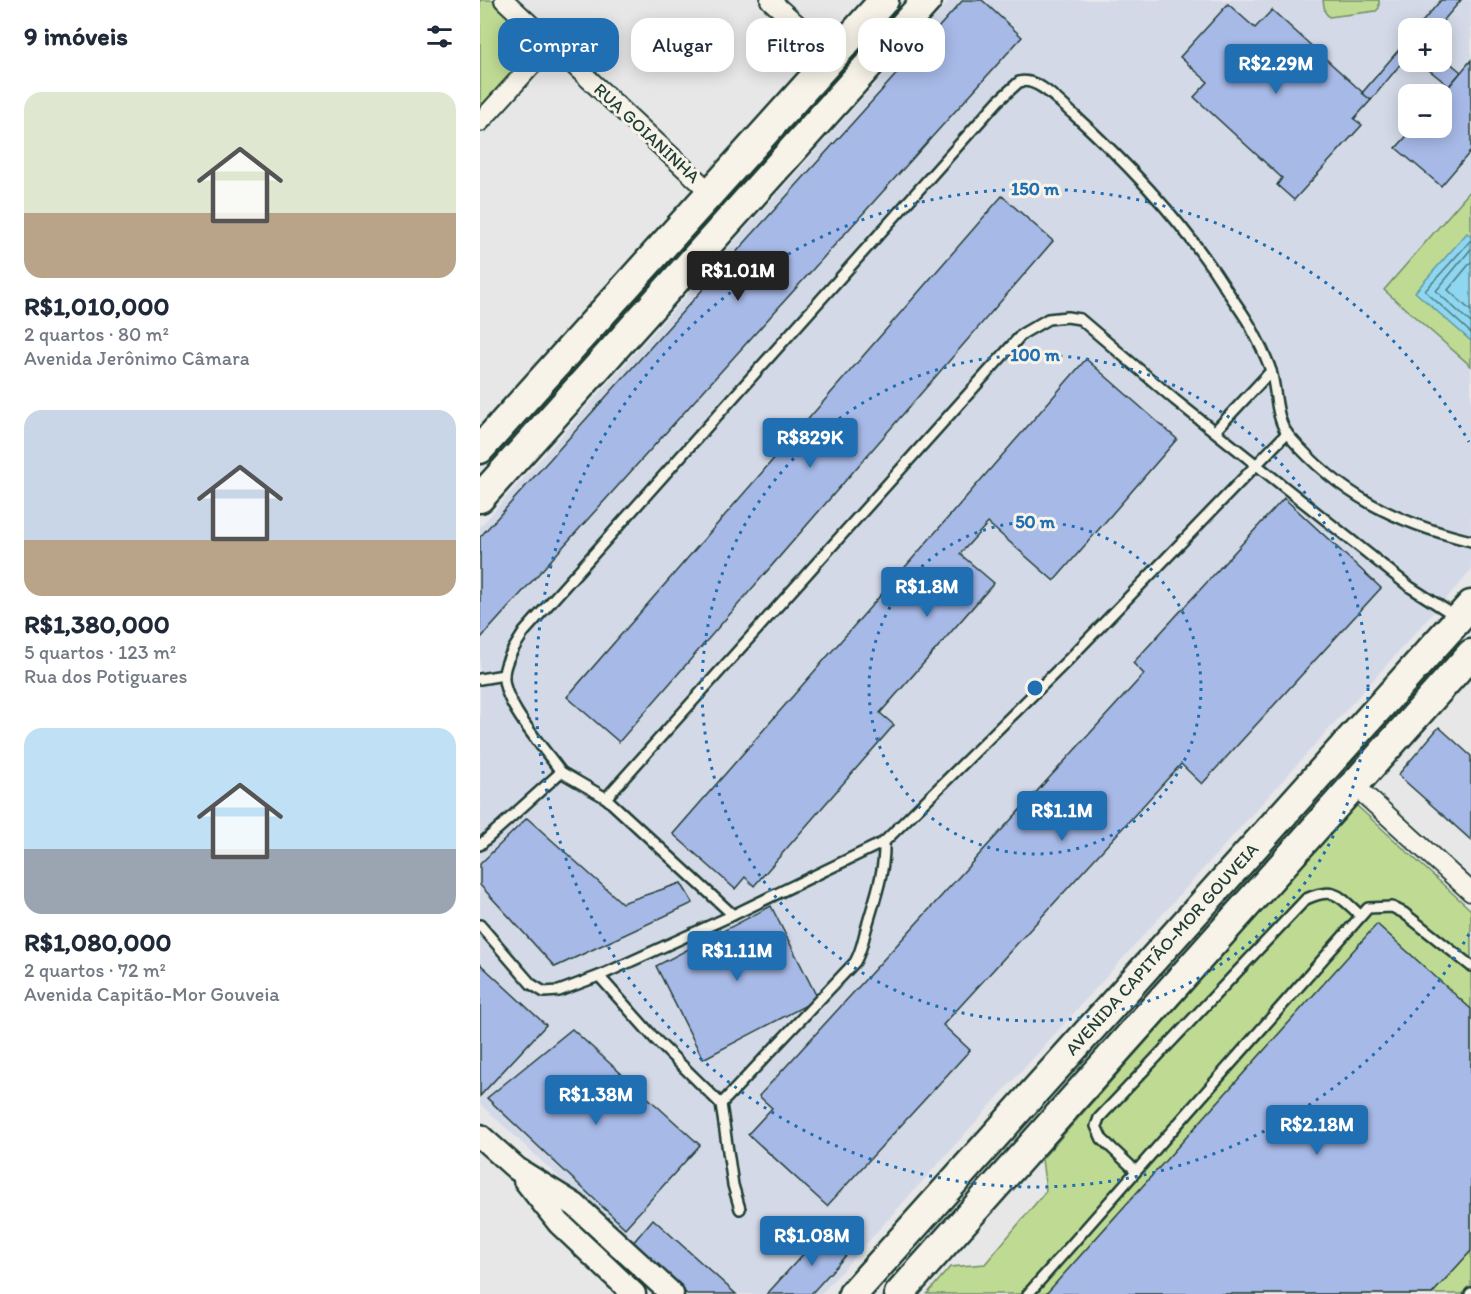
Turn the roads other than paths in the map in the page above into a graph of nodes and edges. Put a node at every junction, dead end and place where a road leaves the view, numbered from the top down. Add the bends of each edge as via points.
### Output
1 (504, 0) edge
2 (770, 0) edge
3 (884, 0) edge
4 (927, 0) edge
5 (524, 18) edge
6 (790, 18) edge
7 (846, 42) edge
8 (526, 72) edge
9 (583, 72) edge
10 (820, 72) edge
11 (480, 122) edge
12 (711, 193) junction
13 (1271, 371) junction
14 (1215, 431) junction
15 (1287, 433) junction
16 (480, 449) edge
17 (1256, 462) junction
18 (480, 498) edge
19 (1471, 541) edge
20 (1465, 611) edge
21 (1471, 654) edge
22 (504, 675) junction
23 (480, 679) edge
24 (561, 772) junction
25 (1354, 785) junction
26 (606, 798) junction
27 (884, 842) junction
28 (480, 845) edge
29 (1471, 892) edge
30 (733, 915) junction
31 (1360, 915) junction
32 (480, 925) edge
33 (1471, 966) edge
34 (599, 976) junction
35 (1042, 1082) junction
36 (721, 1104) junction
37 (1041, 1135) junction
38 (480, 1136) edge
39 (517, 1169) junction
40 (1135, 1170) junction
41 (740, 1209) dead end
42 (634, 1294) edge
43 (672, 1294) edge
44 (853, 1294) edge
45 (899, 1294) edge
46 (1028, 1294) edge

1 - 5 street, RUA GOIANINHA
2 - 6 street
3 - 7 main road
4 - 18 main road
8 - 11 street
9 - 12 street, RUA GOIANINHA
10 - 12 main road
12 - 16 main road
13 - 14 lane
13 - 15 lane
13 - 22 lane via 1253,331 1214,270 1154,193 1058,102 1033,82 1019,82 524,632
14 - 17 lane
14 - 26 lane via 1080,319 1067,317 1035,324
15 - 17 lane
15 - 19 lane via 1320,469 1383,512
17 - 20 lane via 1410,587
17 - 27 lane via 1069,659
20 - 35 main road, AVENIDA CAPITÃO-MOR GOUVEIA
21 - 25 main road, AVENIDA CAPITÃO-MOR GOUVEIA
22 - 23 lane
22 - 24 lane via 506,693
24 - 26 lane
24 - 28 lane
25 - 29 street
25 - 37 main road, AVENIDA CAPITÃO-MOR GOUVEIA
26 - 30 lane
27 - 30 lane
27 - 36 lane via 885,862 855,962
30 - 34 lane
31 - 33 lane via 1368,908 1382,906 1404,913
31 - 40 lane
31 - 40 lane via 1334,892 1322,891 1306,899 1099,1118 1096,1126 1102,1139
32 - 34 lane via 521,974 544,992 559,991
34 - 36 lane
35 - 37 main road
35 - 44 main road, AVENIDA CAPITÃO-MOR GOUVEIA
36 - 41 lane
37 - 45 main road, AVENIDA CAPITÃO-MOR GOUVEIA
38 - 39 street
39 - 42 street via 559,1223
39 - 43 street via 575,1205
40 - 46 lane

